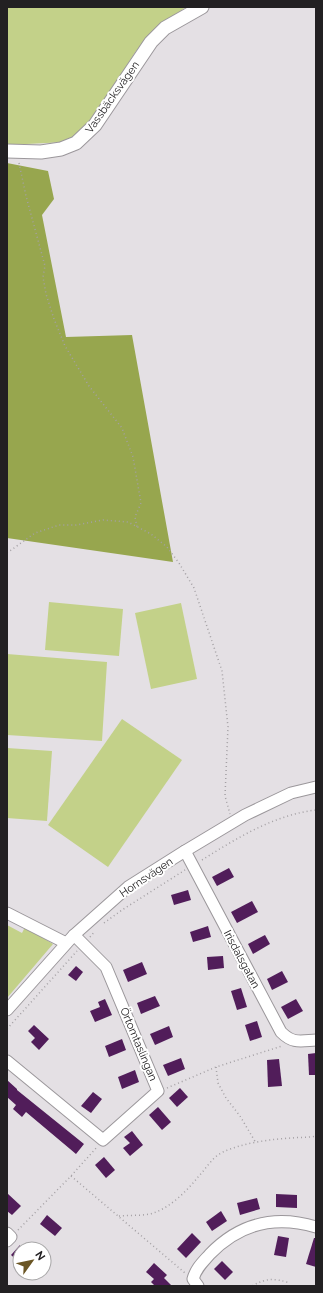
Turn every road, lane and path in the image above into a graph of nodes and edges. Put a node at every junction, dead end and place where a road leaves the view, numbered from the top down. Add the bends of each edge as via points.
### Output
1 (202, 7) edge
2 (12, 151) edge
3 (137, 527) junction
4 (7, 553) edge
5 (316, 787) edge
6 (316, 810) edge
7 (232, 823) junction
8 (185, 851) junction
9 (192, 866) junction
10 (7, 913) edge
11 (74, 935) junction
12 (66, 943) junction
13 (83, 944) junction
14 (7, 1010) edge
15 (7, 1029) edge
16 (316, 1040) edge
17 (295, 1041) junction
18 (7, 1061) edge
19 (216, 1067) junction
20 (158, 1091) junction
21 (316, 1136) edge
22 (103, 1140) junction
23 (256, 1143) junction
24 (71, 1176) junction
25 (120, 1216) junction
26 (316, 1227) edge
27 (8, 1237) edge
28 (195, 1282) edge
29 (290, 1283) dead end
30 (252, 1286) edge

1 - 2 street, Vassbäcksvägen via 165,28 150,42 95,125 76,143 61,149 41,152
2 - 3 path via 45,266 43,277 54,319 65,346 89,386 122,428 133,457 141,503 135,517
3 - 4 path via 128,522 103,520 59,525 35,533
3 - 7 path via 167,547 179,563 194,588 207,623 222,671 228,727 225,796
5 - 7 street, Hornsvägen via 291,793
6 - 9 path via 288,815 268,823
7 - 8 street, Hornsvägen
8 - 9 street, Irisdalsgatan
8 - 11 street, Hornsvägen via 128,887
9 - 13 path via 122,910 104,923
9 - 17 street, Irisdalsgatan via 280,1032
10 - 12 street
11 - 12 street, Hornsvägen
11 - 13 street, Örtomtaslingan
12 - 14 street, Hornsvägen
13 - 15 path
13 - 20 street, Örtomtaslingan via 106,967
16 - 17 street
17 - 19 path
18 - 22 street
19 - 20 path
19 - 23 path via 218,1083 223,1093
20 - 22 street, Örtomtaslingan
21 - 23 path
22 - 24 path
23 - 25 path via 222,1152 185,1191 160,1209 150,1214
24 - 25 path
24 - 27 path
25 - 28 path
26 - 28 street via 276,1221 242,1230 228,1238 199,1266 195,1272
29 - 30 path via 270,1279

